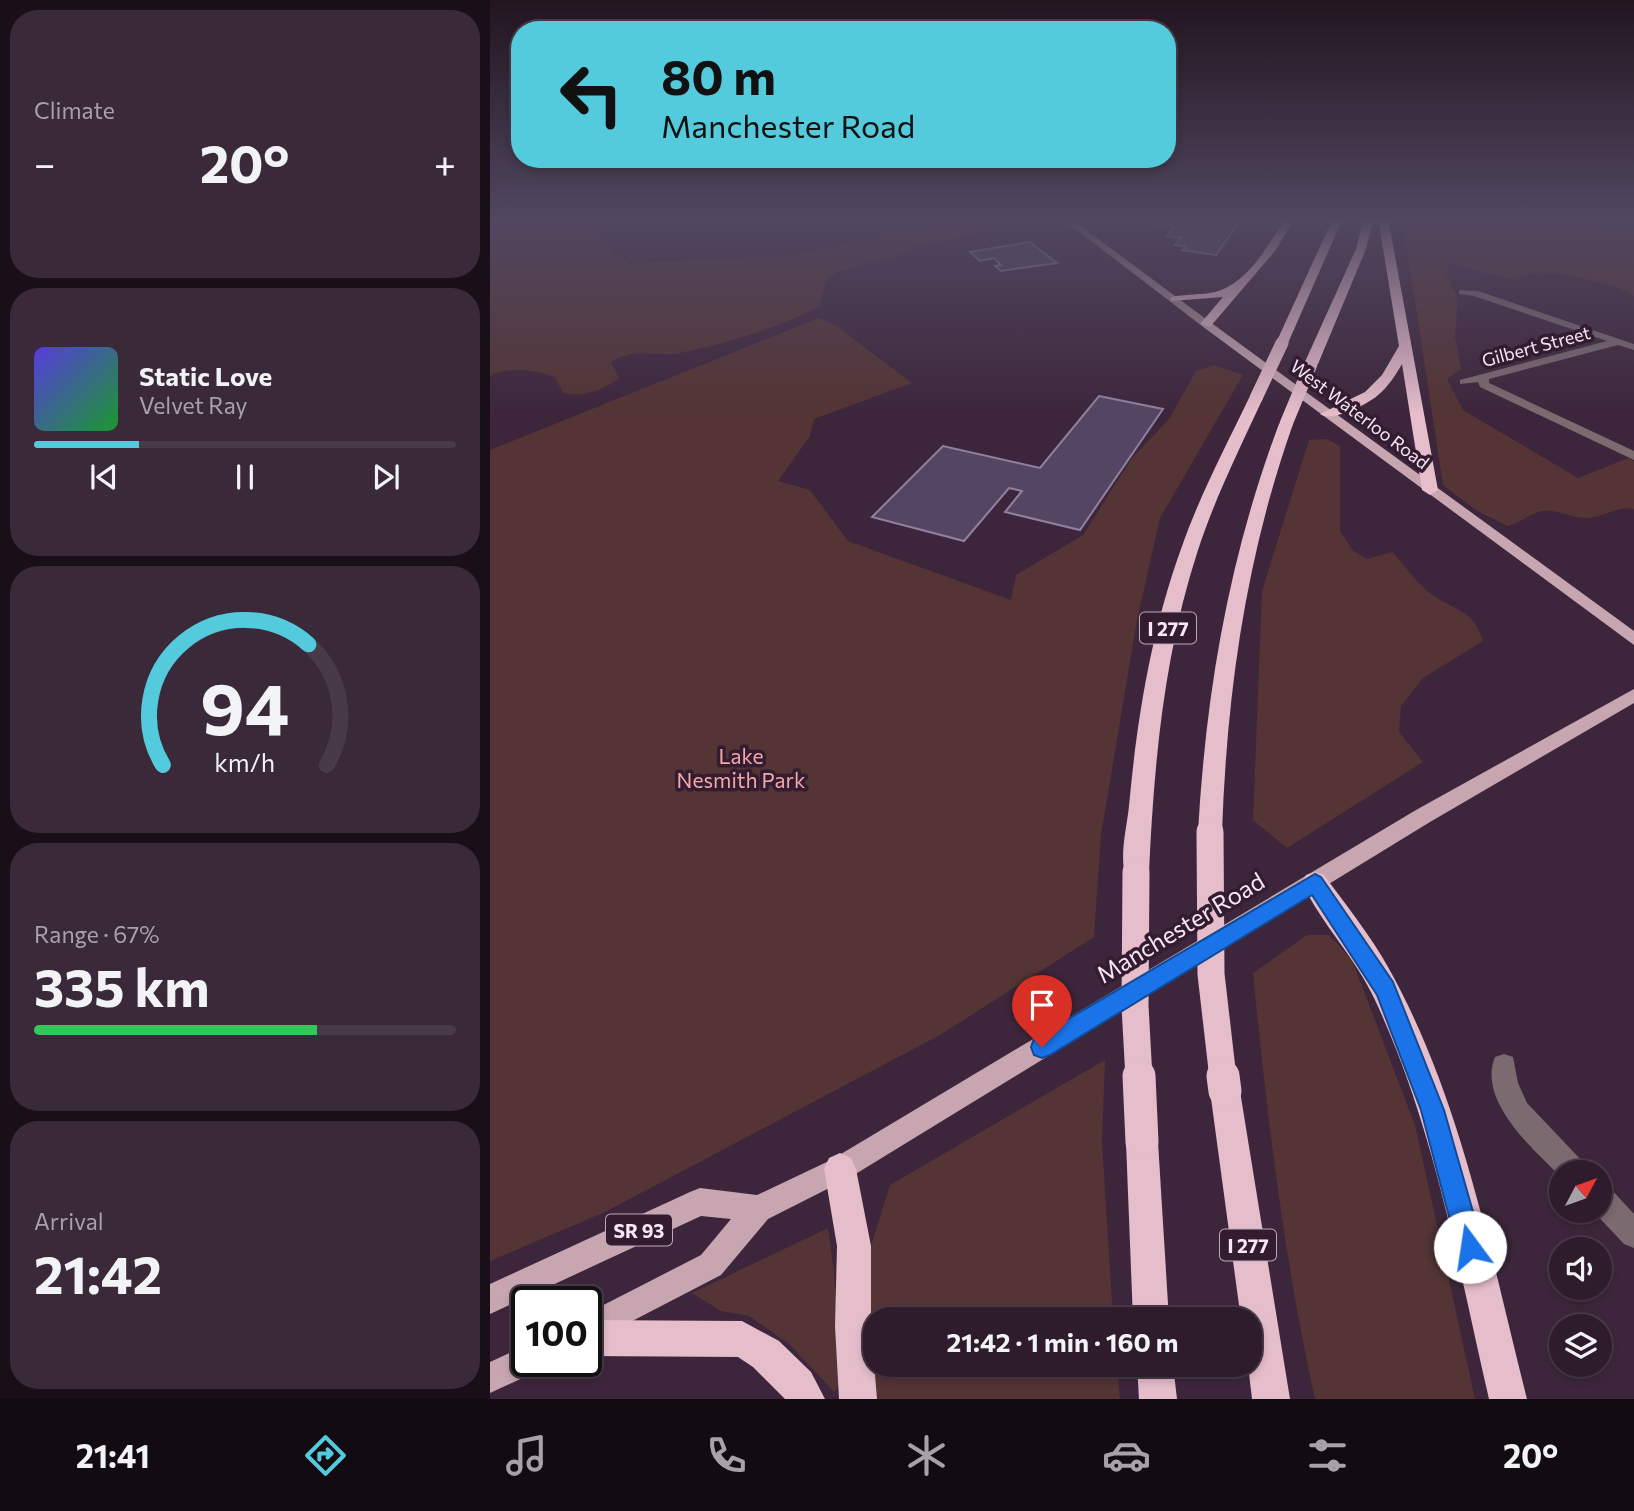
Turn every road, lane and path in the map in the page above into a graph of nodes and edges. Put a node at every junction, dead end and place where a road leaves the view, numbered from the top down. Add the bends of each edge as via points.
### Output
1 (1154, 283) edge
2 (1241, 283) edge
3 (1243, 283) edge
4 (1309, 283) edge
5 (1346, 283) edge
6 (1396, 283) edge
7 (1462, 292) dead end
8 (1175, 299) junction
9 (1206, 324) junction
10 (1617, 342) junction
11 (1405, 346) junction
12 (1634, 347) edge
13 (1483, 379) junction
14 (1464, 382) dead end
15 (1327, 414) junction
16 (1634, 456) edge
17 (1430, 490) junction
18 (1634, 639) edge
19 (1634, 695) edge
20 (1315, 883) junction
21 (1504, 1066) dead end
22 (1564, 1160) edge
23 (840, 1169) junction
24 (758, 1209) junction
25 (1612, 1211) edge
26 (1634, 1234) edge
27 (490, 1299) edge
28 (1150, 1307) edge
29 (602, 1323) edge
30 (602, 1338) edge
31 (511, 1368) edge
32 (1156, 1377) edge
33 (490, 1378) edge
34 (806, 1399) edge
35 (858, 1399) edge
36 (1158, 1399) edge
37 (1271, 1399) edge
38 (1508, 1399) edge

1 - 8 main road, West Waterloo Road
2 - 8 highway via 1218,295
3 - 9 highway
4 - 28 highway, I 277, bridge via 1210,493 1165,640 1140,802 1136,872 1135,1006
5 - 37 highway, I 277, bridge via 1286,424 1248,536 1229,623 1213,741 1211,974
6 - 11 highway
7 - 10 street
8 - 9 main road, West Waterloo Road
9 - 15 main road, West Waterloo Road
10 - 12 street
10 - 13 street, Gilbert Street
11 - 15 highway via 1388,377 1370,395
11 - 17 highway
13 - 14 street, Gilbert Street
13 - 16 street via 1485,385
15 - 17 main road, West Waterloo Road
17 - 18 main road, West Waterloo Road
19 - 20 main road, Manchester Road
20 - 23 main road, Manchester Road
20 - 38 highway via 1385,989 1413,1055 1451,1171
21 - 22 street via 1513,1106
23 - 24 main road, Manchester Road
23 - 35 highway via 854,1245
24 - 27 main road, SR 93 via 700,1202
24 - 29 main road, Manchester Road via 711,1265
25 - 26 street
30 - 34 highway via 742,1339 766,1354 799,1385
31 - 33 main road
32 - 36 highway

